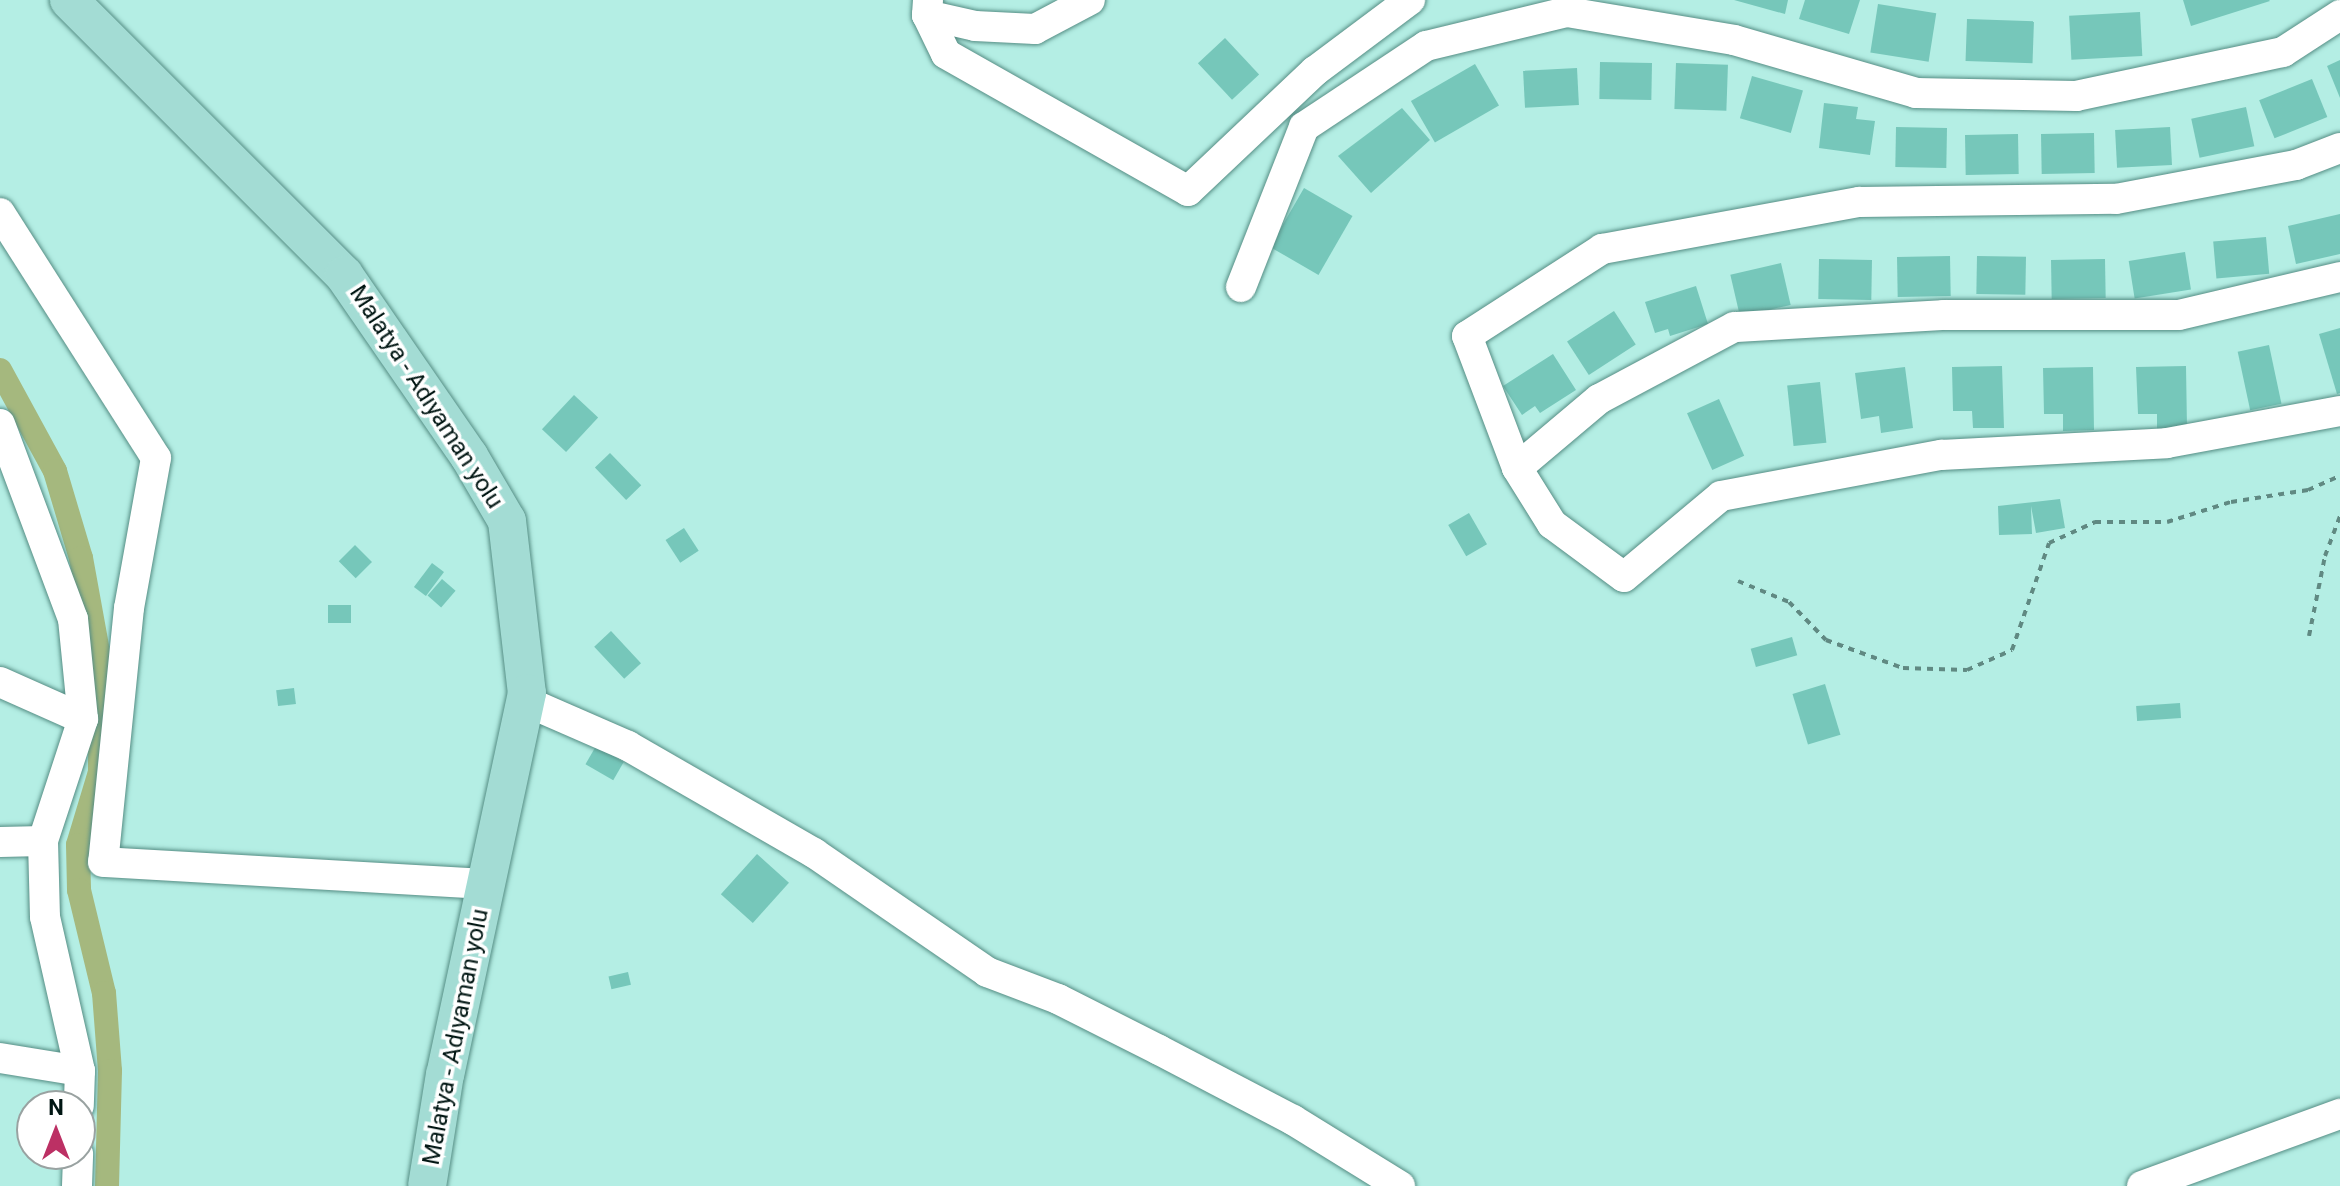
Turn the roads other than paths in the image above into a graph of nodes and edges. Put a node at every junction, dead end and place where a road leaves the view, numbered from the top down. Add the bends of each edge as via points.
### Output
1 (69, 0) edge
2 (1090, 0) edge
3 (1410, 0) edge
4 (928, 7) edge
5 (2340, 15) edge
6 (2340, 148) edge
7 (0, 213) edge
8 (2340, 277) edge
9 (1241, 287) dead end
10 (2340, 411) edge
11 (0, 424) edge
12 (1517, 468) junction
13 (0, 682) edge
14 (525, 701) junction
15 (83, 719) junction
16 (43, 841) junction
17 (0, 842) edge
18 (487, 884) junction
19 (0, 1058) edge
20 (80, 1071) junction
21 (79, 1090) edge
22 (2340, 1114) edge
23 (427, 1186) edge
24 (1400, 1186) edge
25 (2142, 1186) edge

1 - 14 main road, Malatya - Adıyaman yolu via 344,275 469,456 507,521
2 - 4 street via 1035,29 975,26
3 - 4 street via 1315,71 1188,191 946,54
5 - 9 street via 2283,52 2076,96 1916,93 1734,40 1567,12 1426,46 1304,127
6 - 12 street via 2296,165 2116,199 1859,202 1602,249 1467,336
7 - 18 street via 156,458 129,608 103,862
8 - 12 street via 2179,315 1944,315 1734,327 1599,399
10 - 12 street via 2167,443 1941,455 1721,496 1624,577 1552,524
11 - 15 street via 73,619
13 - 15 street
14 - 18 main road, Malatya - Adıyaman yolu
14 - 24 street via 628,746 814,853 987,972 1058,999 1159,1050 1293,1120
15 - 16 street
16 - 17 street
16 - 20 street via 45,917
18 - 23 main road, Malatya - Adıyaman yolu via 445,1074
19 - 20 street
20 - 21 street
22 - 25 street

